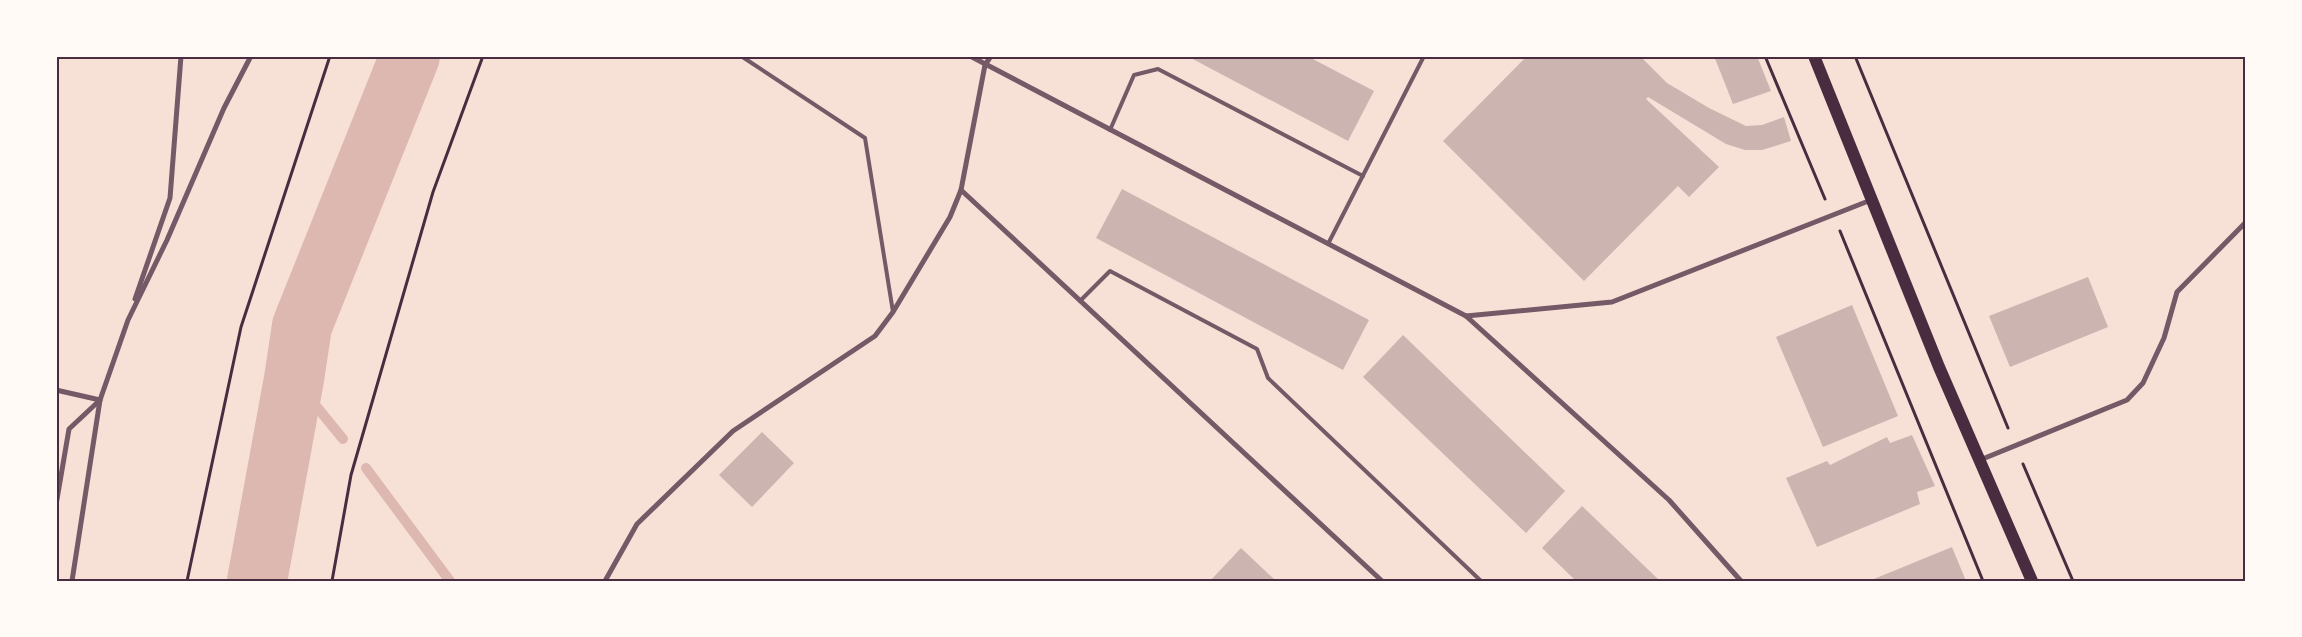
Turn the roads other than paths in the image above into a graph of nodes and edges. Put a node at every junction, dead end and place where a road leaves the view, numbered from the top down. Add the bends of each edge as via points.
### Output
1 (181, 56) edge
2 (251, 56) edge
3 (741, 56) edge
4 (970, 56) edge
5 (991, 56) edge
6 (1424, 56) edge
7 (1814, 56) edge
8 (985, 65) junction
9 (1110, 130) junction
10 (1362, 176) junction
11 (962, 190) junction
12 (1872, 200) junction
13 (2246, 222) edge
14 (1329, 242) junction
15 (1080, 301) junction
16 (893, 312) junction
17 (1466, 316) junction
18 (128, 320) junction
19 (56, 390) edge
20 (100, 400) junction
21 (1979, 460) junction
22 (56, 505) edge
23 (72, 581) edge
24 (605, 581) edge
25 (1382, 581) edge
26 (1481, 581) edge
27 (1741, 581) edge
28 (2032, 581) edge

1 - 18 street via 170,198
2 - 18 street via 224,108 167,240
3 - 16 lane via 865,138
4 - 8 street
5 - 8 street
6 - 10 lane
7 - 12 main road
8 - 9 street
8 - 11 street
9 - 10 lane via 1134,75 1158,69
9 - 14 street
10 - 14 lane
11 - 15 street
11 - 16 street via 950,217
12 - 17 street via 1612,302
12 - 21 main road
13 - 21 street via 2177,292 2164,338 2144,383 2127,400
14 - 17 street
15 - 25 street
15 - 26 lane via 1110,271 1257,349 1268,378
16 - 24 street via 875,336 733,431 637,524
17 - 27 street via 1669,500
18 - 20 street
19 - 20 street
20 - 22 street via 69,429
20 - 23 street
21 - 28 main road

